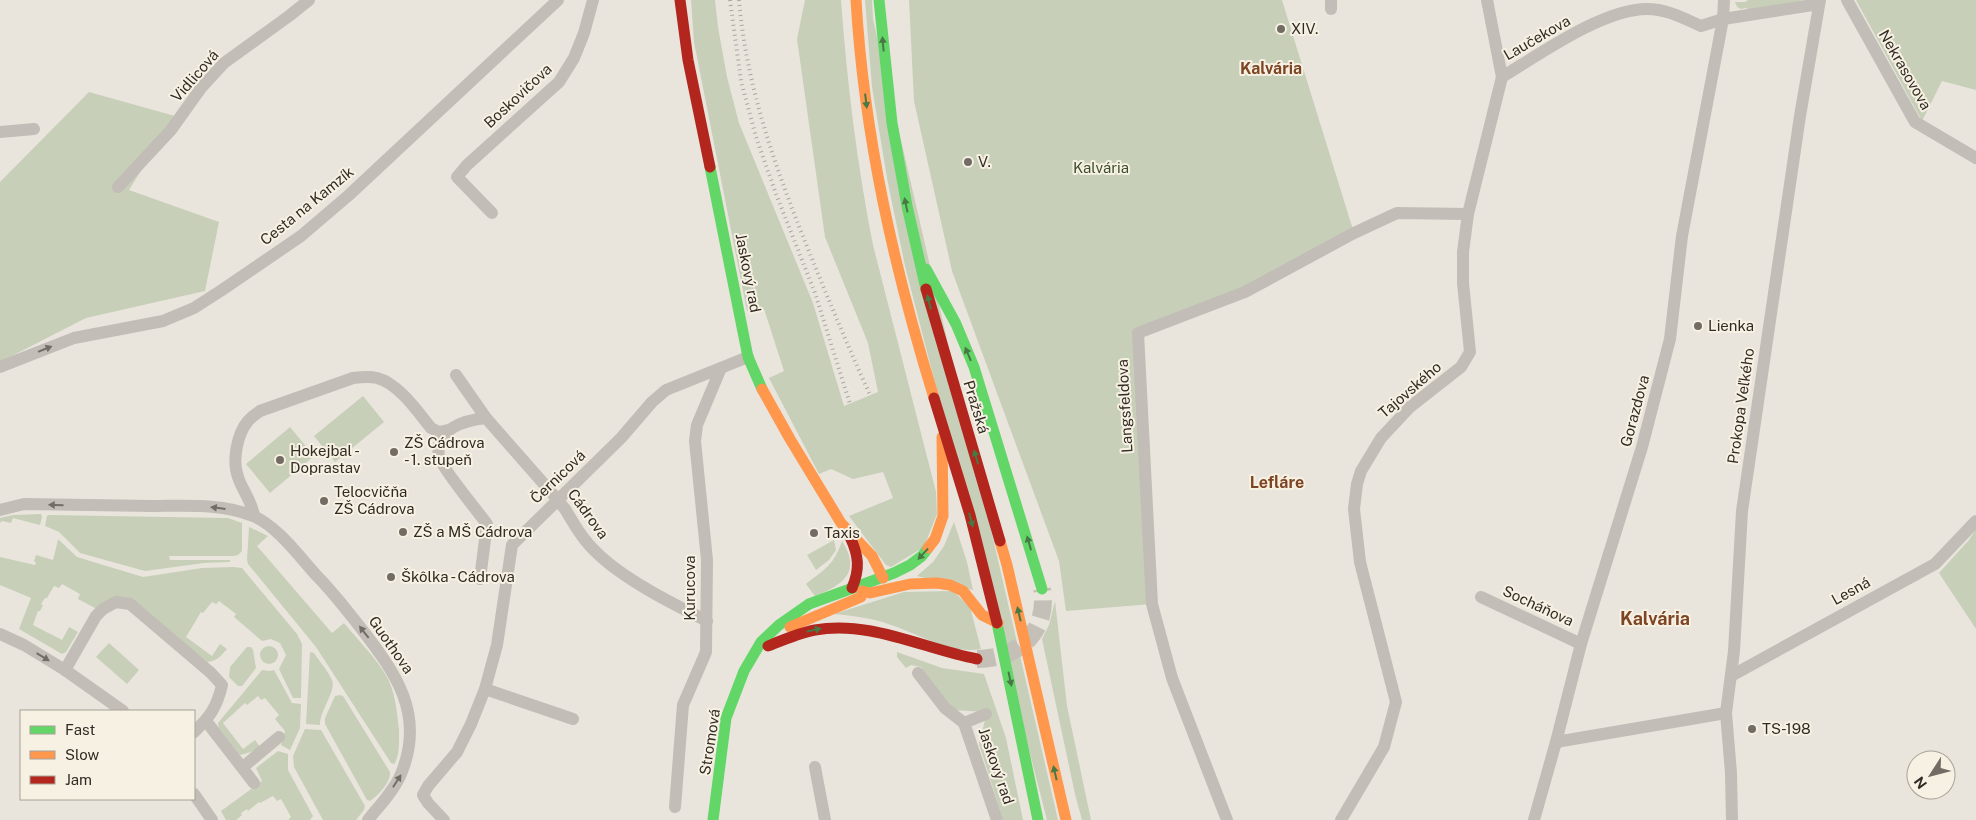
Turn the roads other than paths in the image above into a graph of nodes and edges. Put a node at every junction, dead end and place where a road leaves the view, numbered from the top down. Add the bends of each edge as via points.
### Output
1 (309, 0) edge
2 (558, 0) edge
3 (593, 0) edge
4 (680, 0) edge
5 (856, 0) edge
6 (879, 0) edge
7 (1487, 0) edge
8 (1724, 0) edge
9 (1847, 0) edge
10 (1820, 2) edge
11 (1723, 19) junction
12 (1502, 77) junction
13 (34, 129) dead end
14 (0, 132) edge
15 (1976, 158) edge
16 (118, 187) dead end
17 (492, 213) dead end
18 (1468, 214) junction
19 (917, 252) junction
20 (748, 357) junction
21 (0, 368) edge
22 (721, 368) junction
23 (456, 375) dead end
24 (486, 418) junction
25 (942, 424) junction
26 (448, 430) junction
27 (0, 510) edge
28 (254, 516) junction
29 (1976, 521) edge
30 (846, 529) junction
31 (883, 578) junction
32 (480, 579) dead end
33 (852, 588) junction
34 (1042, 589) tunnel mouth
35 (870, 593) junction
36 (1482, 597) dead end
37 (707, 622) junction
38 (998, 623) junction
39 (0, 634) edge
40 (1581, 644) junction
41 (768, 646) junction
42 (977, 659) tunnel mouth
43 (65, 670) junction
44 (744, 671) junction
45 (918, 674) dead end
46 (1731, 676) junction
47 (485, 689) junction
48 (122, 710) edge
49 (1726, 712) junction
50 (986, 714) dead end
51 (573, 719) dead end
52 (206, 721) junction
53 (964, 723) junction
54 (195, 731) edge
55 (279, 737) dead end
56 (1556, 742) junction
57 (815, 767) dead end
58 (243, 768) junction
59 (254, 783) dead end
60 (195, 795) edge
61 (675, 807) dead end
62 (212, 820) edge
63 (368, 820) edge
64 (444, 820) edge
65 (713, 820) edge
66 (825, 820) edge
67 (997, 820) edge
68 (1038, 820) edge
69 (1066, 820) edge
70 (1227, 820) edge
71 (1341, 820) edge
72 (1534, 820) edge
73 (1732, 820) edge

1 - 16 street, Vidlicová via 224,63 201,88 171,130
21 -> 2 street, Cesta na Kamzík via 74,338 163,322 194,308 301,236
3 - 17 street, Boskovičova via 584,33 563,77 457,177
4 - 20 street, Jaskový rad via 688,60
5 -> 25 street via 869,124 884,212
19 -> 6 street, Pražská via 892,123
7 - 12 street, Tajovského
8 - 11 street, Gorazdova
9 - 15 street, Nekrasovova via 1915,122
10 - 11 street, Laučekova
10 - 46 street, Prokopa Veľkého via 1800,116 1742,511
11 - 12 street, Laučekova via 1701,26 1675,14 1646,9 1605,17
11 - 40 street, Gorazdova via 1682,236 1670,340 1642,447
12 - 18 street, Tajovského
13 - 14 street
18 - 70 street, Langsfeldova via 1397,213 1354,232 1245,292 1138,333 1152,604 1172,678
18 - 71 street, Tajovského via 1463,283 1470,352 1461,367 1410,407 1381,438 1357,484 1354,510 1360,562 1396,702 1384,747
34 -> 19 street via 974,367 956,324
69 -> 19 street, Pražská via 1007,565
20 - 22 street, Černicová
20 - 30 street, Jaskový rad via 790,439
22 - 37 street, Kurucova via 697,425 695,441 707,560
22 - 47 street, Černicová via 666,390 512,545 497,645
23 - 24 street, Cádrova
24 - 26 street via 468,420
24 - 37 street, Cádrova, bridge via 565,509 587,542 611,565
25 -> 31 street via 943,516 937,534 916,561
25 -> 38 street
26 - 28 street via 440,432 432,428 395,386 378,378 353,378 260,411 244,426 234,454 237,476
26 - 32 street via 440,445 439,459 487,524
28 -> 27 street, Guothova via 196,506 24,504
63 -> 28 street, Guothova via 398,780 405,762 409,729 403,691 384,658 327,586 274,531
29 - 46 street, Lesná via 1935,564
30 - 31 street, Jaskový rad via 872,556
30 - 33 street, Jaskový rad via 859,556 858,575
31 - 33 street, Stromová
31 - 35 street, Stromová
33 - 35 street
33 - 44 street, Stromová via 809,604 779,625 761,642
35 - 38 street via 910,584 950,585 964,591 982,615
35 - 41 street, Stromová via 784,630
36 - 40 street, Socháňova
37 - 61 street, Kurucova via 706,652 682,705
38 -> 68 street
39 -> 43 street
40 - 56 street, Gorazdova
41 -> 42 street via 814,630 841,628 873,632 947,654
41 - 44 street, Stromová
43 - 48 street
43 - 52 street via 100,612 116,602 125,602 211,672 222,685 218,702
44 - 65 street, Stromová via 726,718
45 - 53 street, Jaskový rad via 945,708
46 - 49 street, Prokopa Veľkého
47 - 51 street
47 - 64 street, Černicová via 457,752 424,795
49 - 56 street
49 - 73 street, Prokopa Veľkého
50 - 53 street, Jaskový rad
52 - 54 street
52 - 58 street
53 - 67 street, Jaskový rad
55 - 58 street
56 - 72 street, Gorazdova
57 - 66 street
58 - 59 street
60 - 62 street

